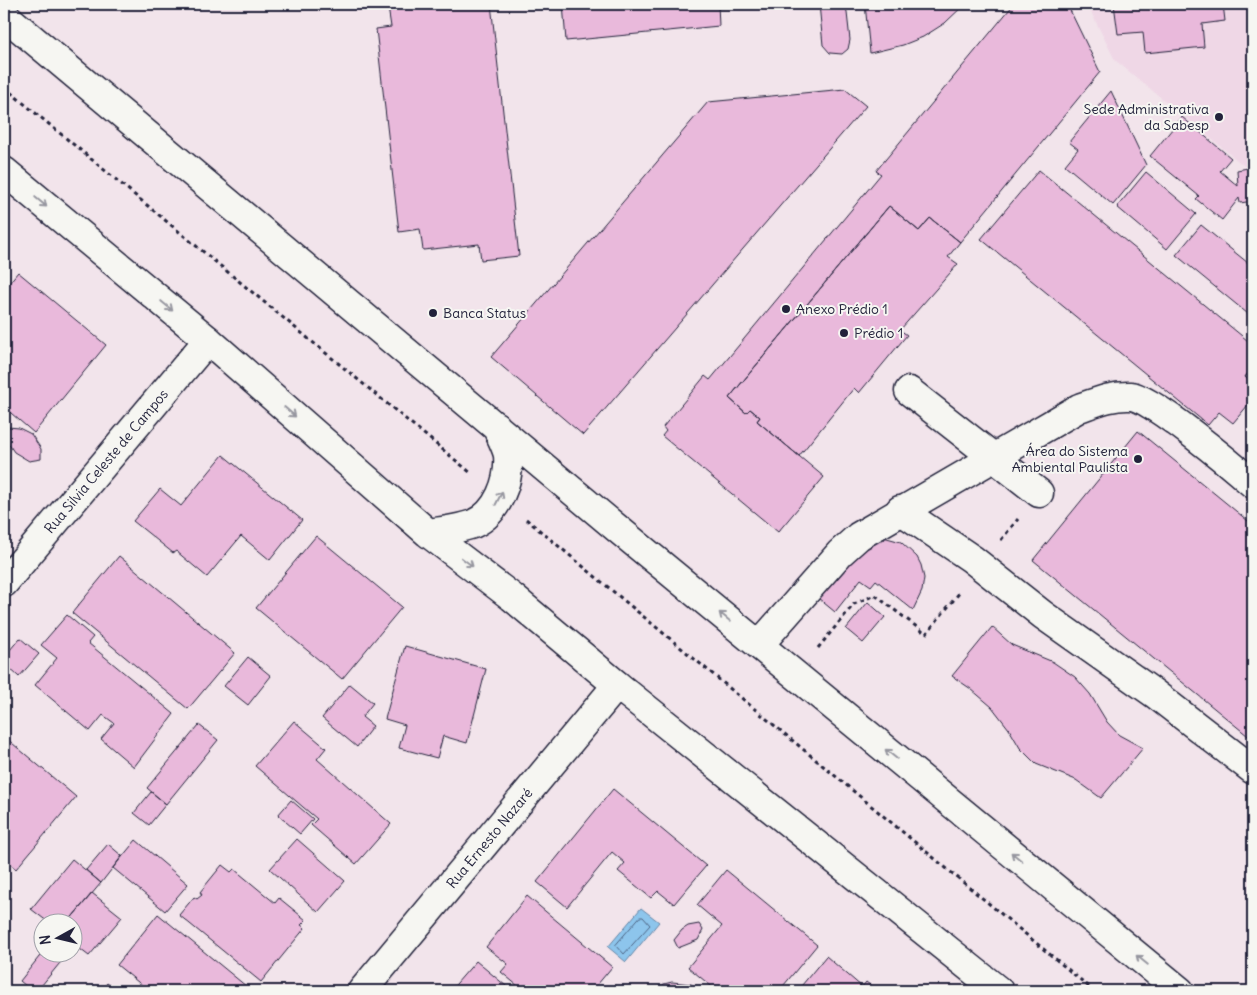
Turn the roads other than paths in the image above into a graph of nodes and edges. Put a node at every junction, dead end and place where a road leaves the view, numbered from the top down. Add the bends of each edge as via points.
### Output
1 (4, 15) edge
2 (4, 171) edge
3 (208, 340) junction
4 (909, 391) dead end
5 (496, 426) junction
6 (994, 457) junction
7 (1253, 484) edge
8 (1039, 493) dead end
9 (900, 510) junction
10 (428, 533) junction
11 (4, 583) edge
12 (759, 645) junction
13 (617, 685) junction
14 (1253, 770) edge
15 (362, 991) edge
16 (999, 991) edge
17 (1180, 991) edge

1 - 5 street
2 -> 3 street
3 -> 10 street
3 - 11 street, Rua Silvia Celeste de Campos
4 - 6 street
5 - 10 street via 508,454 500,498 475,523
12 -> 5 street
6 - 7 street via 1079,408 1108,398 1133,396 1158,409 1232,464
6 - 8 street
6 - 9 street
9 - 12 street via 859,536 840,553
9 - 14 street via 972,559
10 -> 13 street via 512,597
17 -> 12 street
13 - 15 street, Rua Ernesto Nazaré
13 - 16 street

